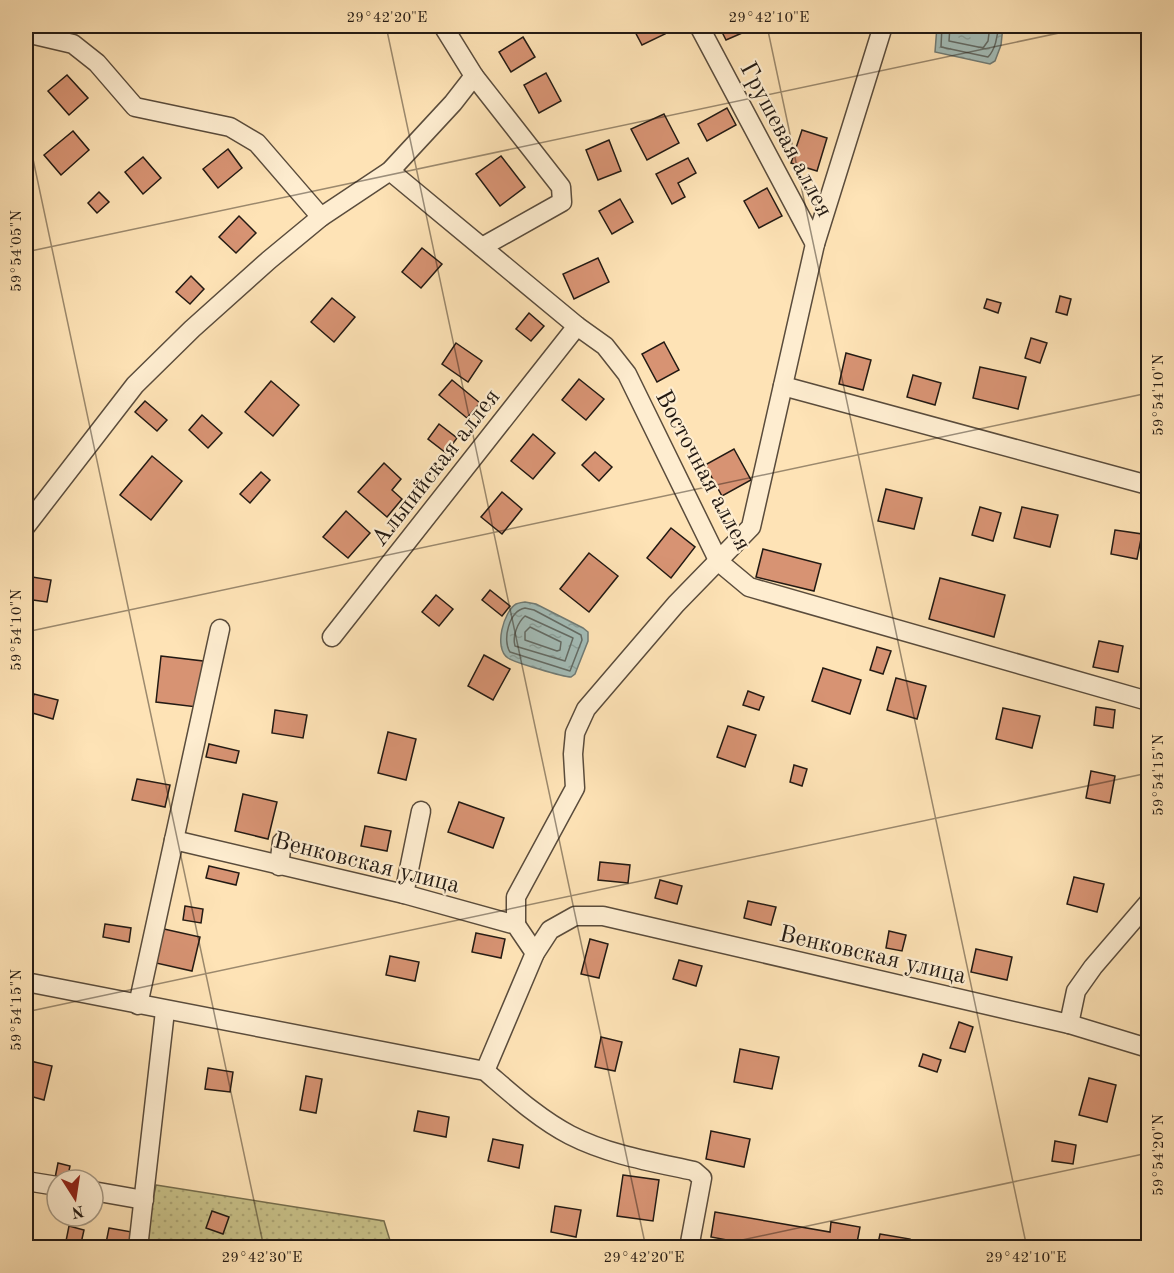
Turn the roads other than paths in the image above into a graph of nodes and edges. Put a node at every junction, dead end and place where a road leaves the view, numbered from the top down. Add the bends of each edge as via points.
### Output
1 (443, 26) edge
2 (699, 26) edge
3 (883, 26) edge
4 (26, 33) edge
5 (474, 76) junction
6 (390, 171) junction
7 (321, 218) junction
8 (815, 244) junction
9 (482, 247) junction
10 (577, 326) junction
11 (783, 386) junction
12 (1149, 485) edge
13 (26, 526) edge
14 (718, 562) junction
15 (220, 629) dead end
16 (332, 637) dead end
17 (1149, 701) edge
18 (421, 811) dead end
19 (174, 840) junction
20 (282, 842) dead end
21 (279, 866) junction
22 (404, 894) junction
23 (1149, 903) edge
24 (516, 925) junction
25 (535, 953) junction
26 (26, 982) edge
27 (138, 1005) junction
28 (165, 1011) junction
29 (1069, 1024) junction
30 (1149, 1048) edge
31 (485, 1071) junction
32 (26, 1180) edge
33 (45, 1184) edge
34 (105, 1193) edge
35 (144, 1200) junction
36 (138, 1248) edge
37 (689, 1248) edge

1 - 5 street
2 - 8 street, Грушевая аллея
3 - 8 street
4 - 7 street via 73,44 97,63 135,107 230,127 257,143
5 - 6 street
5 - 9 street via 561,187 562,202
6 - 7 street
6 - 9 street, Восточная аллея
7 - 13 street via 192,329 135,385
8 - 11 street
9 - 10 street, Восточная аллея
10 - 14 street, Восточная аллея via 605,346 627,374
10 - 16 street, Альпийская аллея
11 - 12 street
11 - 14 street via 751,526
14 - 17 street, Восточная аллея via 749,587
14 - 24 street via 676,604 586,709 575,733 575,788 516,897
15 - 19 street
18 - 22 street
19 - 21 street, Венковская улица
19 - 27 street
20 - 21 street
21 - 22 street, Венковская улица
22 - 24 street, Венковская улица
23 - 29 street via 1076,991
24 - 25 street
25 - 29 street, Венковская улица via 550,930 575,916 603,916
25 - 31 street, Венковская улица
26 - 27 street
27 - 28 street
28 - 31 street
28 - 35 street
29 - 30 street, Венковская улица
31 - 37 street via 534,1112 571,1135 621,1154 694,1171 702,1178
32 - 33 street
34 - 35 street
35 - 36 street

